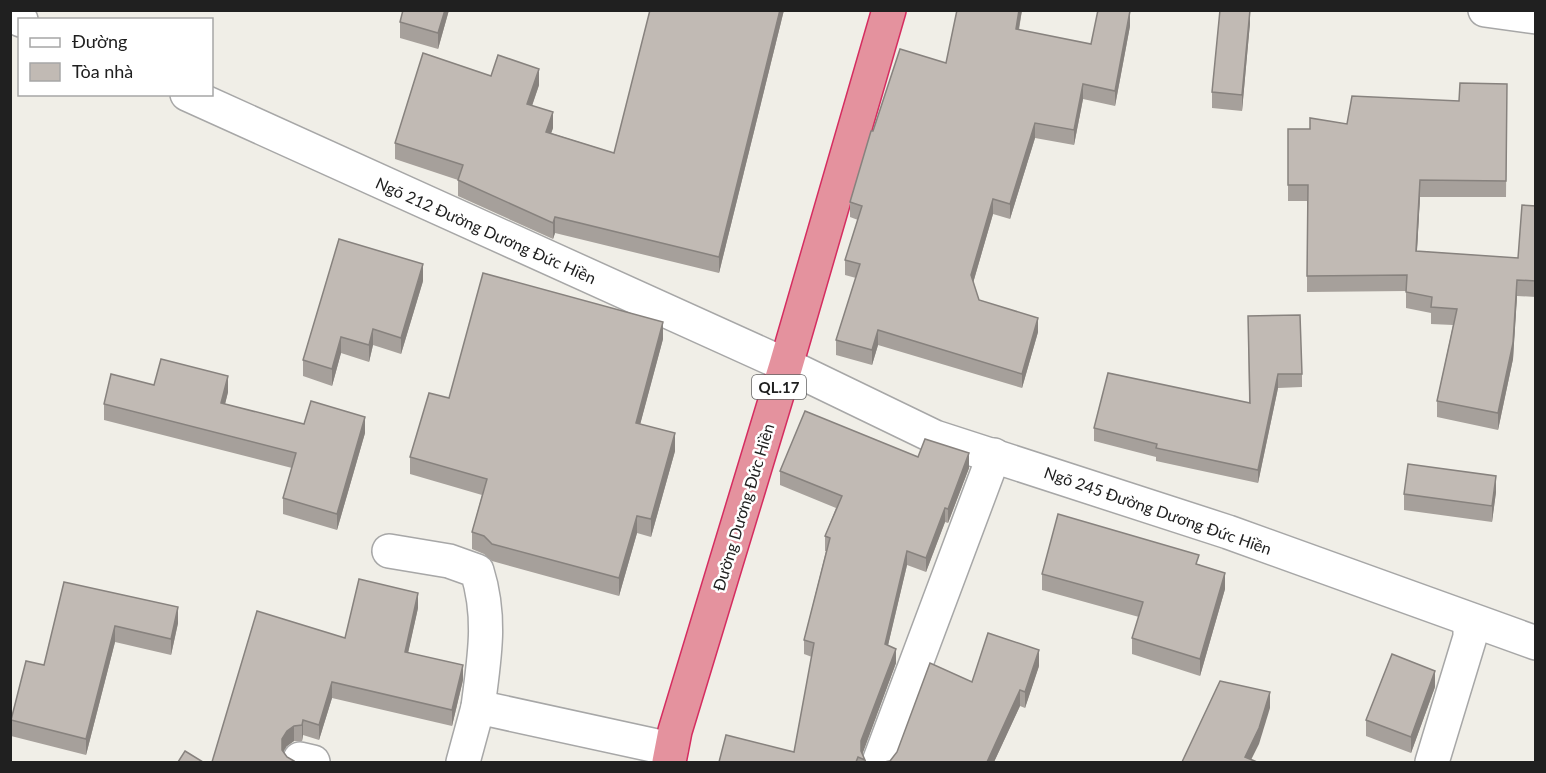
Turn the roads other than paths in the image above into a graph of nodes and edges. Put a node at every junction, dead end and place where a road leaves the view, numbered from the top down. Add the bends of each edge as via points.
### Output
1 (889, 10) edge
2 (1485, 10) edge
3 (1536, 17) edge
4 (191, 96) edge
5 (786, 365) junction
6 (994, 455) junction
7 (388, 551) dead end
8 (1470, 620) junction
9 (1536, 643) edge
10 (478, 707) junction
11 (670, 756) edge
12 (463, 762) edge
13 (879, 762) edge
14 (1432, 762) edge

1 - 5 highway, Đường Dương Đức Hiền / QL.17
2 - 3 street
4 - 5 street, Ngõ 212 Đường Dương Đức Hiền
5 - 6 street, Ngõ 245 Đường Dương Đức Hiền via 935,437
5 - 11 highway, Đường Dương Đức Hiền / QL.17
6 - 8 street, Ngõ 245 Đường Dương Đức Hiền via 1228,532
6 - 13 street
7 - 10 street via 449,561 477,571 484,596 486,644
8 - 9 street, Ngõ 245 Đường Dương Đức Hiền
8 - 14 street via 1470,637
10 - 11 street
10 - 12 street

